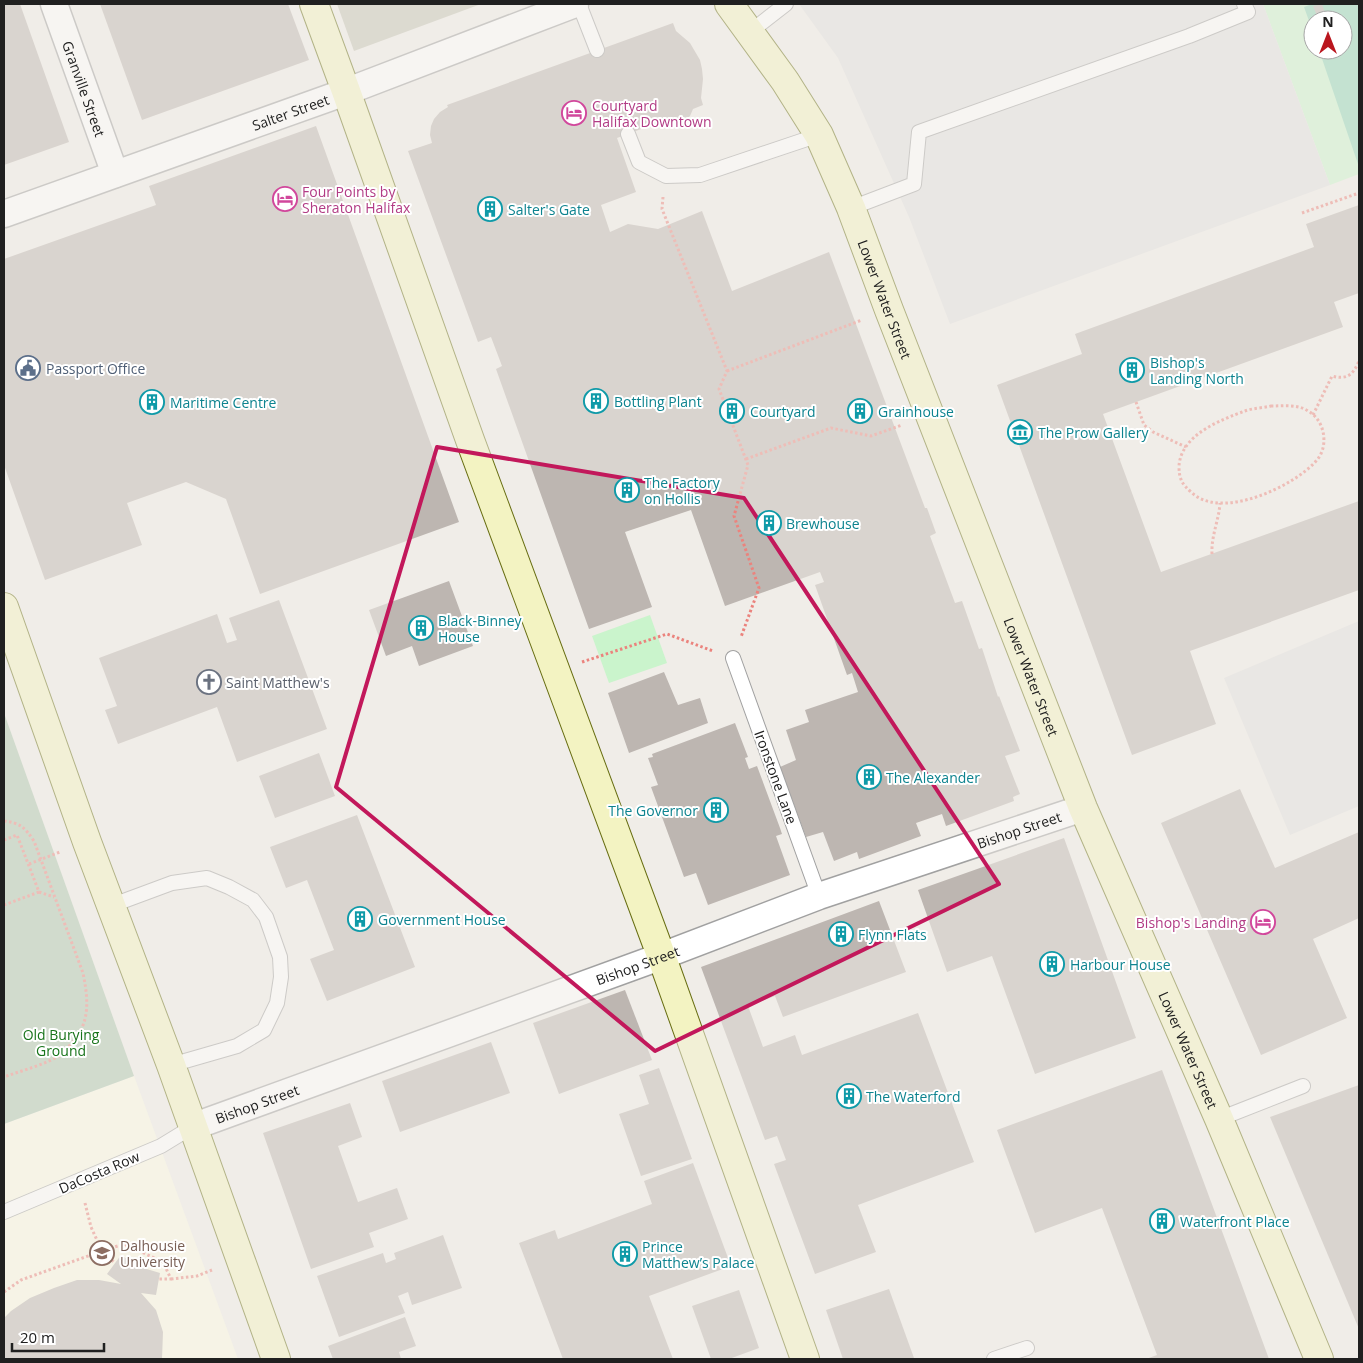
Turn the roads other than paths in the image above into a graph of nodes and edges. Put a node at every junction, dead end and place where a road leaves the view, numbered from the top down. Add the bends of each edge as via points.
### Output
1 (54, 4) edge
2 (314, 4) edge
3 (577, 4) edge
4 (729, 4) edge
5 (786, 4) edge
6 (1244, 4) edge
7 (750, 32) junction
8 (597, 50) dead end
9 (346, 91) junction
10 (628, 134) dead end
11 (819, 135) junction
12 (115, 174) junction
13 (851, 208) junction
14 (4, 214) edge
15 (4, 607) edge
16 (733, 658) road end
17 (1083, 808) junction
18 (819, 896) junction
19 (110, 906) junction
20 (661, 956) junction
21 (171, 1066) junction
22 (1303, 1086) dead end
23 (1219, 1119) junction
24 (192, 1127) junction
25 (4, 1212) edge
26 (1026, 1348) dead end
27 (276, 1359) edge
28 (805, 1359) edge
29 (994, 1359) edge
30 (1319, 1359) edge

1 - 12 street, Granville Street
2 - 9 street
3 - 8 lane
3 - 9 street, Salter Street
4 - 7 street, Lower Water Street
5 - 7 lane
6 - 13 lane via 1248,12 1189,36 919,132 914,184
7 - 11 street, Lower Water Street
9 - 12 street, Salter Street
9 - 20 street via 470,440
10 - 11 lane via 639,162 666,176 700,175
11 - 13 street, Lower Water Street
12 - 14 street, Salter Street
13 - 17 street, Lower Water Street
15 - 19 street
16 - 18 lane, Ironstone Lane
17 - 18 street, Bishop Street
17 - 23 street, Lower Water Street
18 - 20 street, Bishop Street
19 - 21 street
19 - 21 lane via 172,883 208,878 253,900 266,917 280,957 281,977 277,1003 264,1030 237,1046
20 - 24 street, Bishop Street
20 - 28 street
21 - 24 street
22 - 23 lane
23 - 30 street, Lower Water Street
24 - 25 lane, DaCosta Row via 161,1146
24 - 27 street
26 - 29 lane

